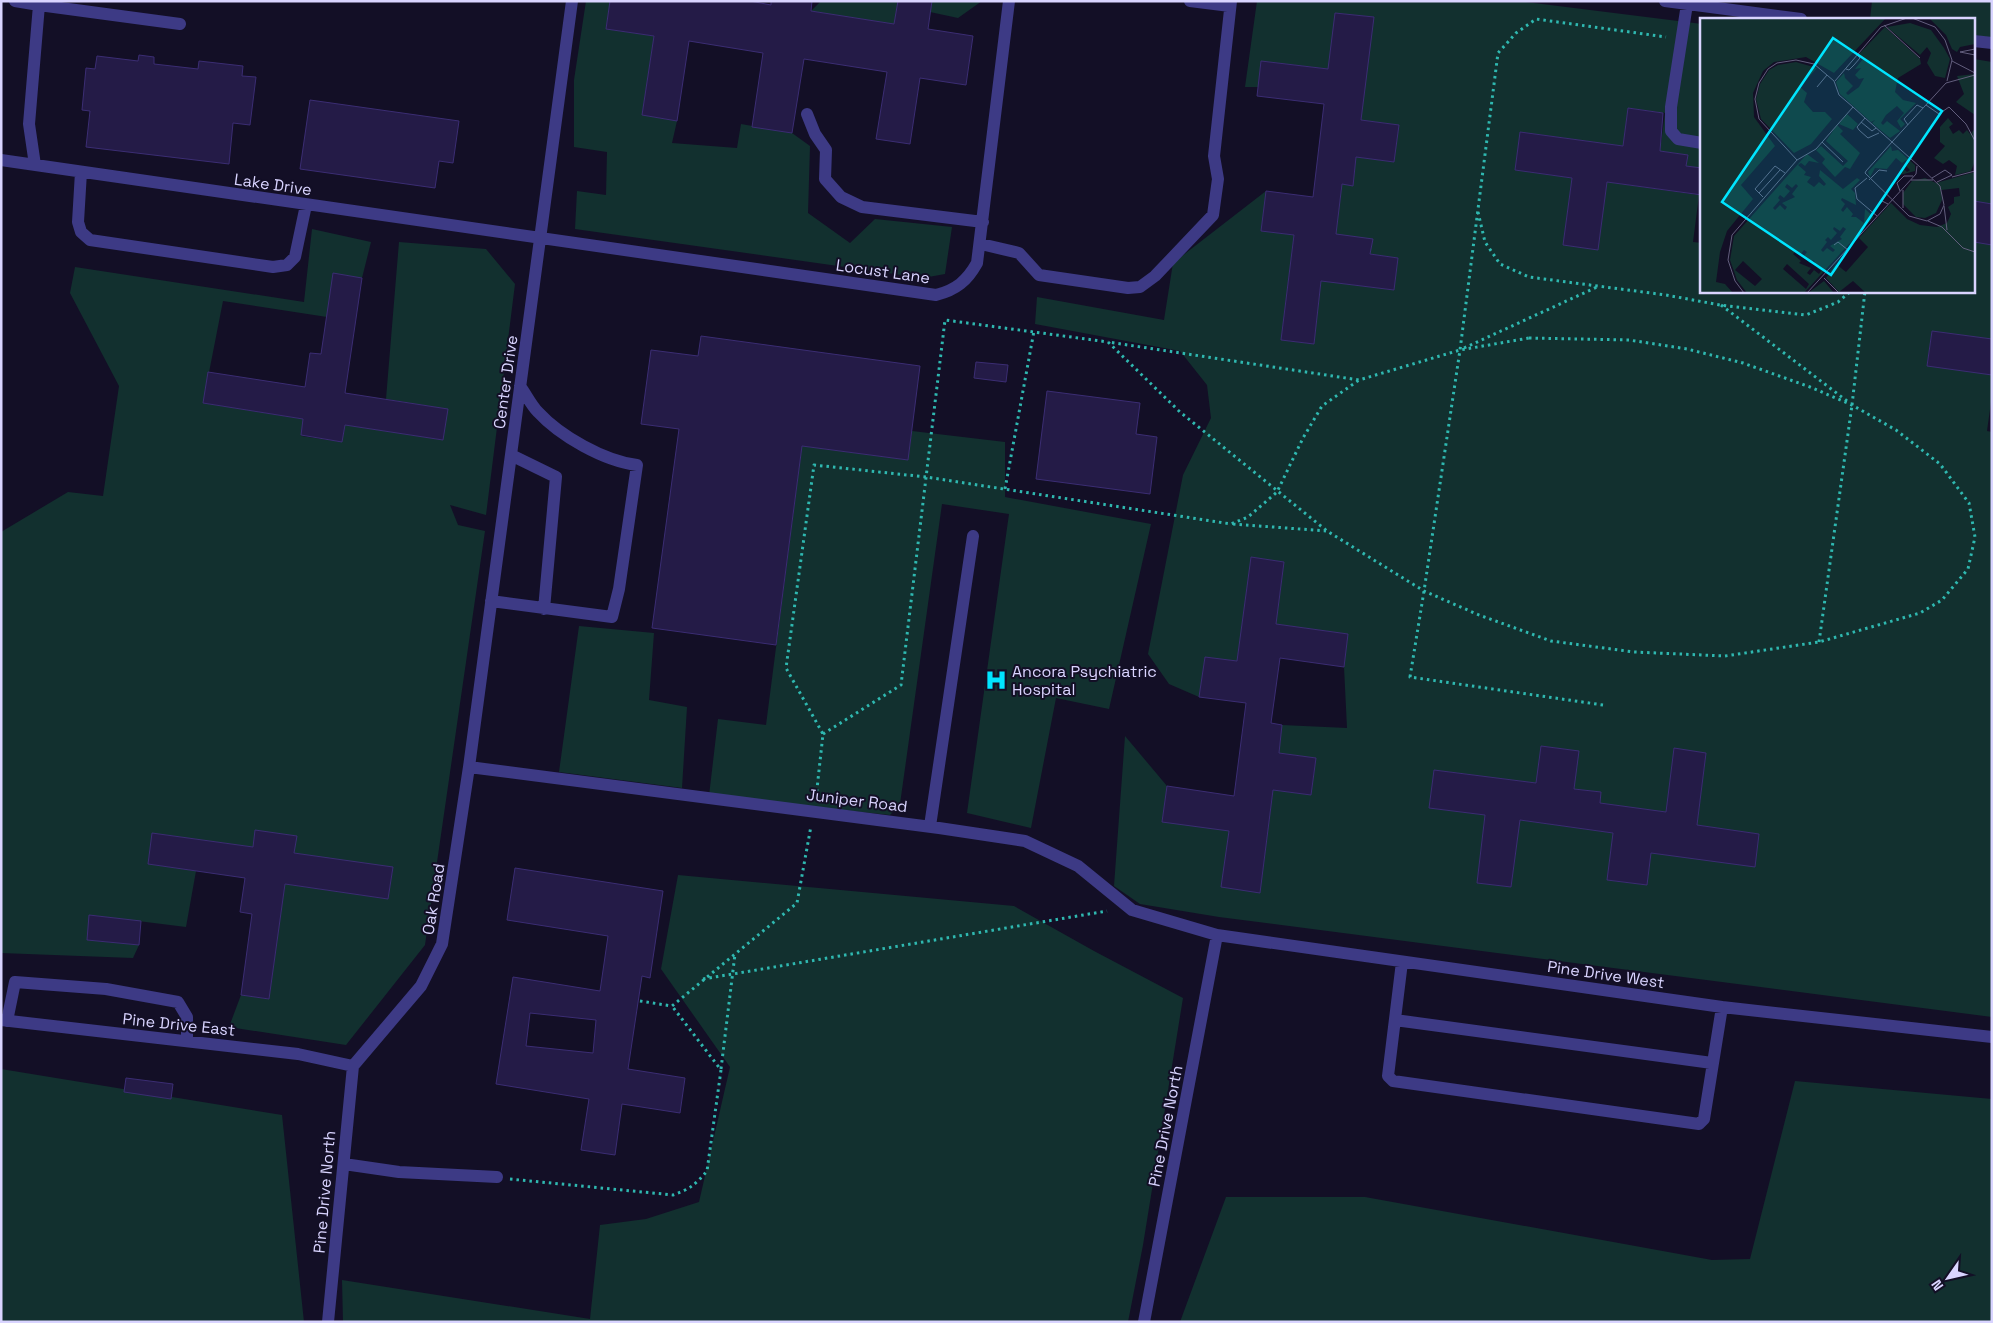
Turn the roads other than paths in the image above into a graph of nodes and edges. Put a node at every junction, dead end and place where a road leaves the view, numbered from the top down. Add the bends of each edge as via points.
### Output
1 (15, 1) edge
2 (572, 1) edge
3 (1009, 1) edge
4 (1190, 1) edge
5 (1665, 1) edge
6 (1230, 4) edge
7 (1687, 4) junction
8 (39, 5) junction
9 (1793, 18) edge
10 (180, 24) dead end
11 (1976, 41) edge
12 (1992, 43) edge
13 (807, 114) dead end
14 (1700, 143) edge
15 (1, 160) edge
16 (35, 165) junction
17 (81, 172) junction
18 (306, 205) junction
19 (983, 222) junction
20 (540, 239) junction
21 (980, 244) junction
22 (520, 386) junction
23 (511, 455) junction
24 (973, 536) dead end
25 (491, 601) junction
26 (544, 609) junction
27 (469, 766) junction
28 (930, 826) junction
29 (1217, 935) junction
30 (1402, 962) junction
31 (1722, 1007) junction
32 (4, 1020) edge
33 (1395, 1020) junction
34 (1992, 1038) edge
35 (187, 1041) junction
36 (1712, 1063) junction
37 (353, 1066) junction
38 (344, 1164) junction
39 (496, 1177) road end
40 (328, 1322) edge
41 (1144, 1322) edge

1 - 8 lane
2 - 20 lane, Center Drive
3 - 19 lane, Locust Lane
4 - 6 lane
5 - 7 lane
6 - 21 lane via 1214,156 1218,179 1212,215 1155,276 1140,287 1128,288 1039,274 1019,253
7 - 9 lane
7 - 14 lane via 1671,131 1678,139
8 - 10 lane
8 - 16 lane via 29,124
11 - 12 lane
13 - 19 lane via 826,150 825,179 841,197 862,207
15 - 16 lane, Lake Drive
16 - 17 lane, Lake Drive
17 - 18 lane, Lake Drive
17 - 18 lane via 78,222 81,232 90,240 263,266 281,267 295,257
18 - 20 lane, Lake Drive
19 - 21 lane, Locust Lane
20 - 21 lane, Locust Lane via 936,295 952,291 966,279 977,263
20 - 22 lane, Center Drive
22 - 23 lane, Center Drive
22 - 26 lane via 537,411 558,430 619,462 637,465 612,617
23 - 25 lane, Center Drive
23 - 26 lane via 556,477
24 - 28 lane
25 - 26 lane
25 - 27 lane, Center Drive
27 - 28 lane, Juniper Road
27 - 37 lane, Oak Road via 442,944 421,986
28 - 29 lane, Juniper Road via 1025,841 1078,866 1132,910
29 - 30 lane, Pine Drive West
29 - 41 lane, Pine Drive North
30 - 31 lane, Pine Drive West
30 - 33 lane
31 - 34 lane, Pine Drive West
31 - 36 lane
32 - 35 lane, Pine Drive East
32 - 35 lane via 15,982 106,989 178,1002 187,1017
33 - 36 lane
33 - 36 lane via 1388,1076 1393,1081 1699,1124 1704,1119
35 - 37 lane, Pine Drive East via 298,1054
37 - 38 lane, Pine Drive North
38 - 39 lane via 400,1172
38 - 40 lane, Pine Drive North

